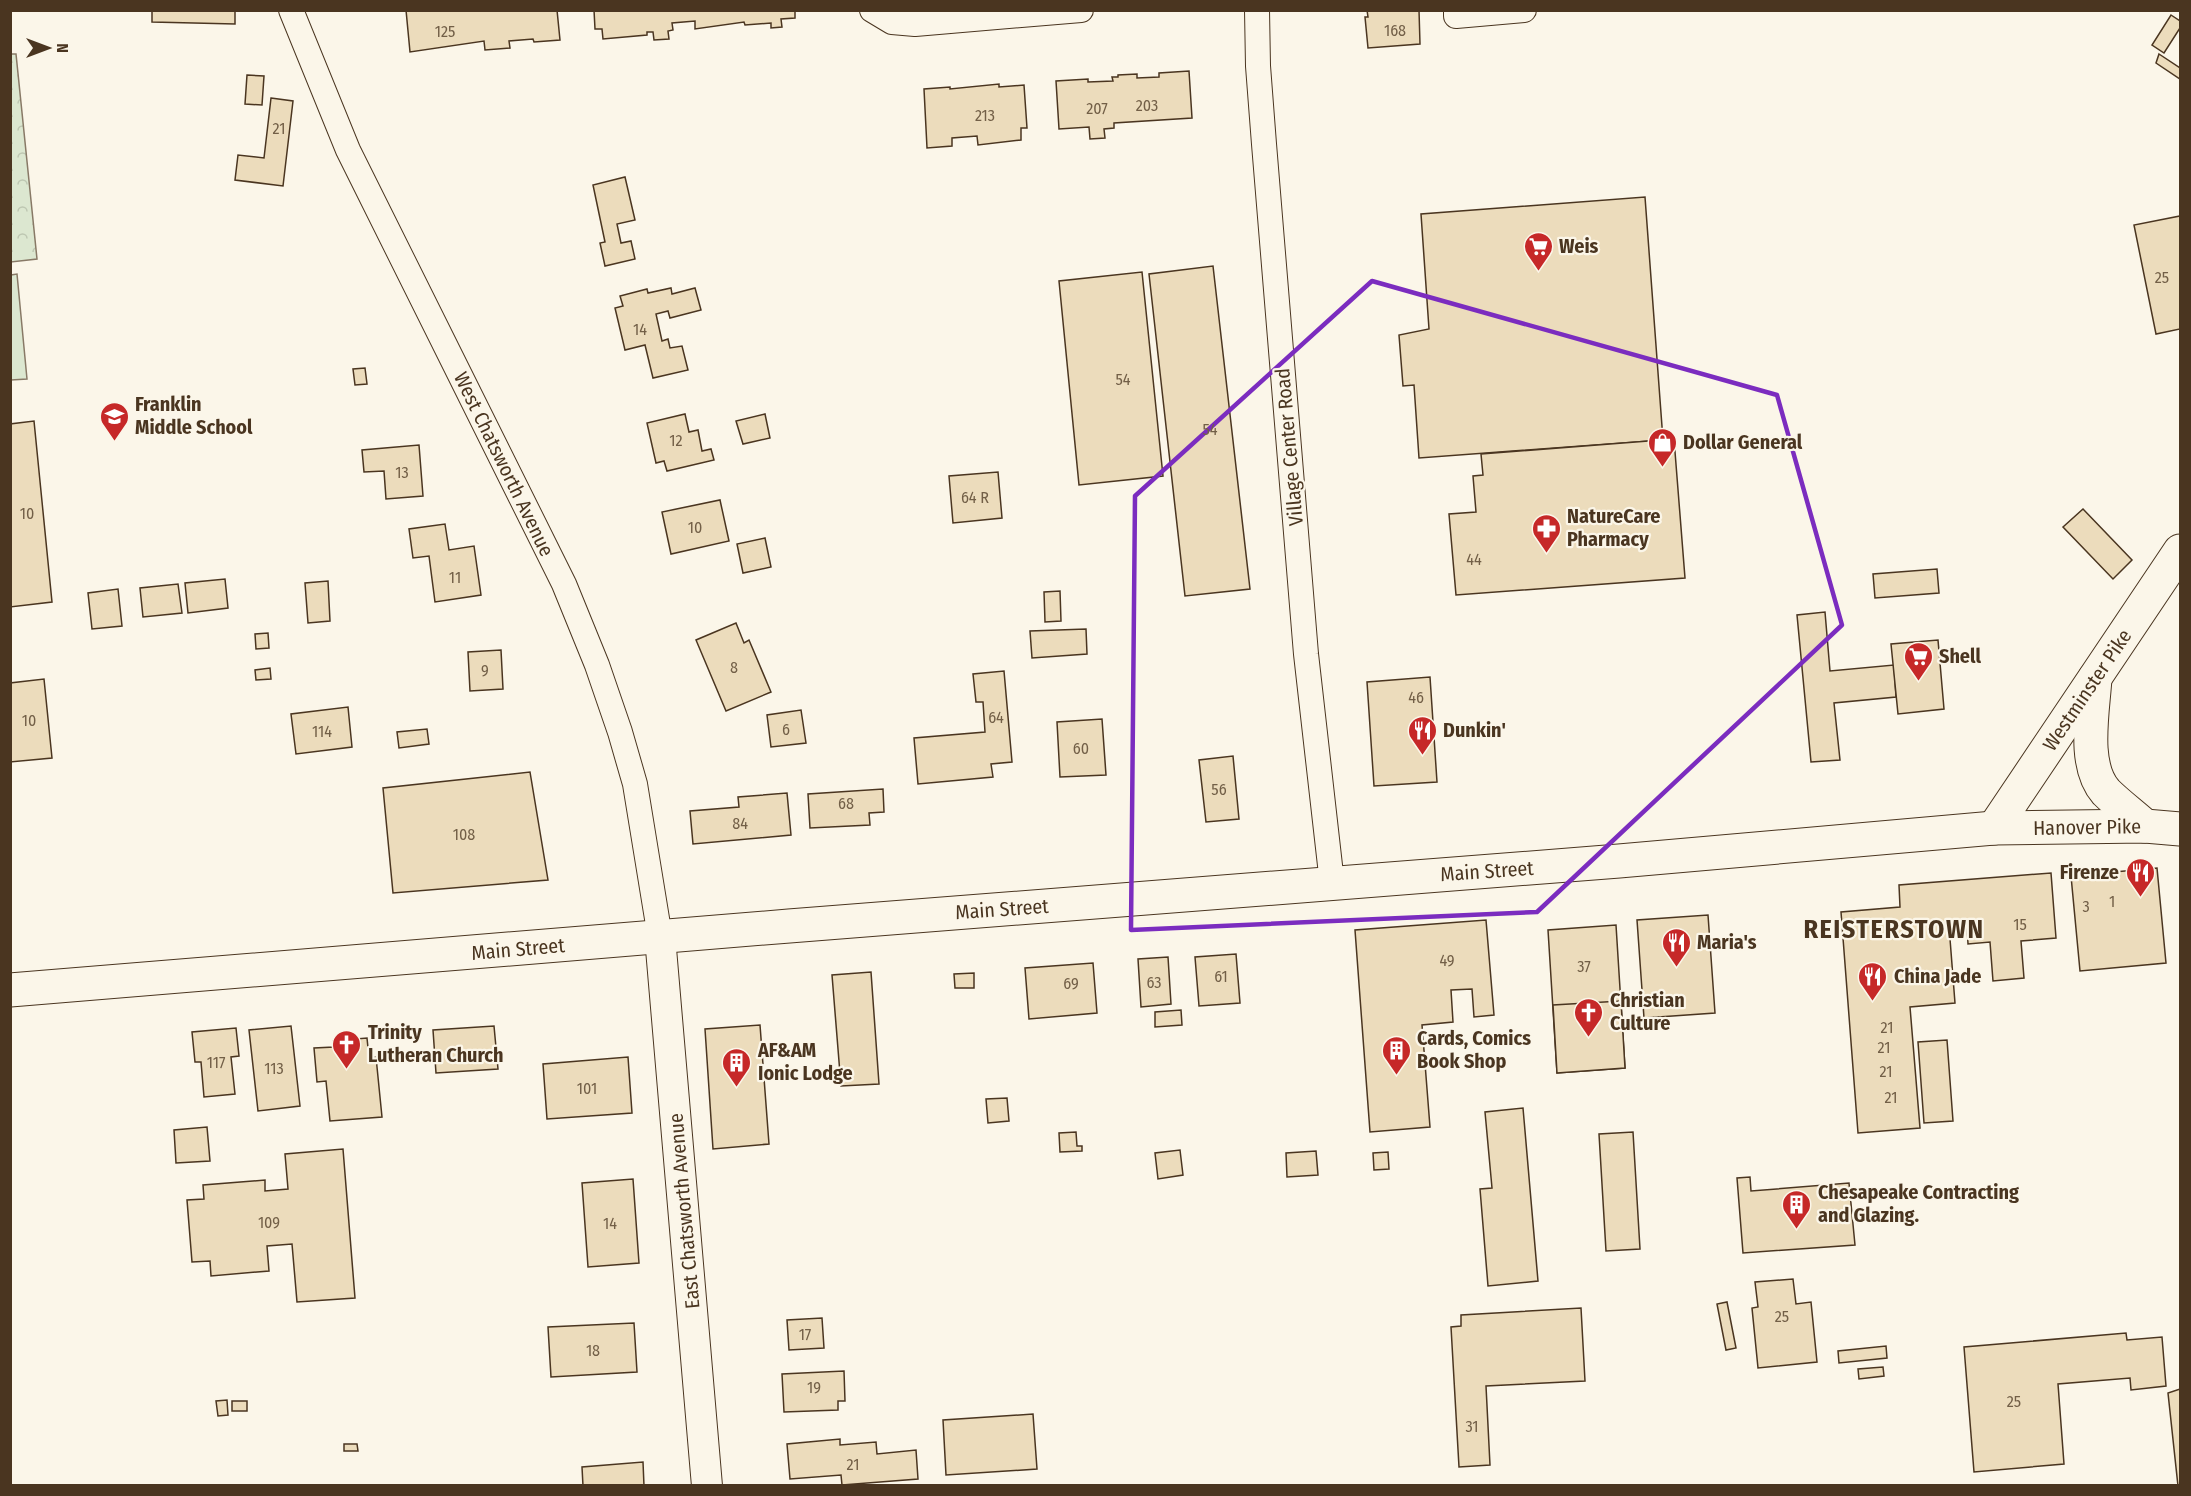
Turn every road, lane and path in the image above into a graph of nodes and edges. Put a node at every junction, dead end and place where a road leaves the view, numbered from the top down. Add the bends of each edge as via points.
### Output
1 (291, 10) edge
2 (872, 10) edge
3 (1081, 10) edge
4 (1257, 10) edge
5 (1456, 10) edge
6 (1524, 10) edge
7 (2181, 551) edge
8 (2095, 678) junction
9 (2145, 826) junction
10 (1994, 828) junction
11 (2181, 829) edge
12 (1332, 883) junction
13 (660, 937) junction
14 (10, 990) edge
15 (707, 1485) edge

1 - 13 street, West Chatsworth Avenue via 348,150 564,584 597,665 635,784
2 - 3 street via 892,22 915,24
4 - 12 street, Village Center Road via 1258,66 1306,654
5 - 6 street via 1456,16
7 - 8 main road, Westminster Pike
8 - 9 main road via 2092,765 2106,792
8 - 10 main road, Westminster Pike
9 - 10 main road, Hanover Pike
9 - 11 main road, Hanover Pike
10 - 12 main road, Main Street
12 - 13 main road, Main Street
13 - 14 main road, Main Street
13 - 15 street, East Chatsworth Avenue

